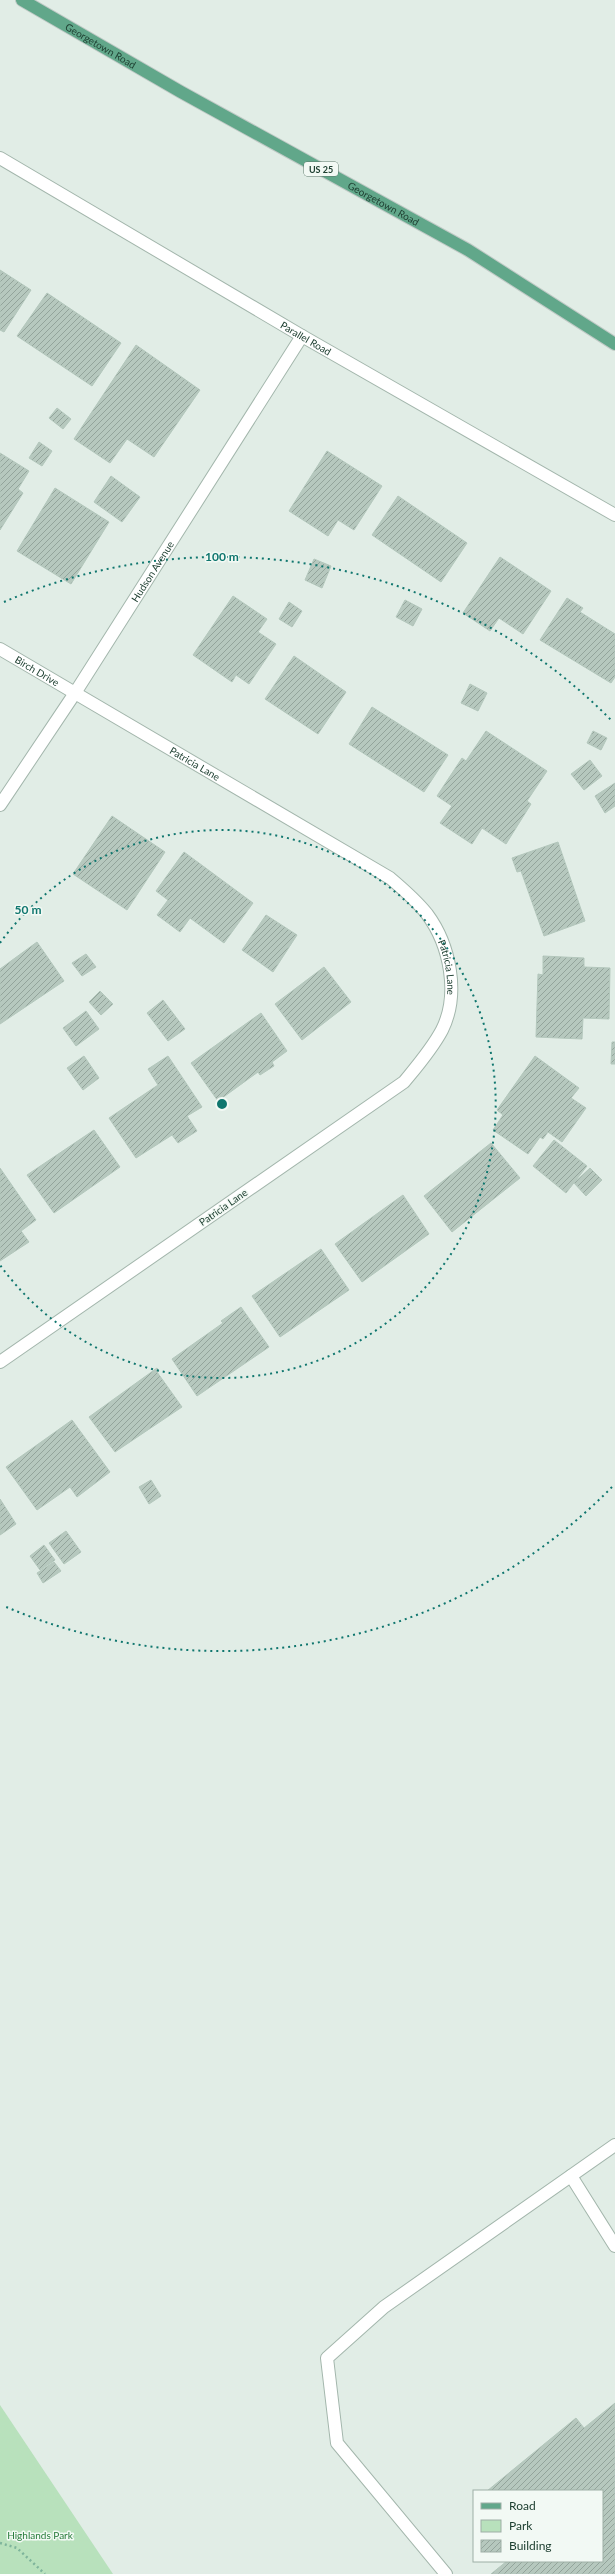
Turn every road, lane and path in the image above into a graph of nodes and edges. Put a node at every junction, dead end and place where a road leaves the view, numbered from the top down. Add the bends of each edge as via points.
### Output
1 (22, 0) edge
2 (0, 158) edge
3 (302, 336) junction
4 (615, 344) edge
5 (615, 515) edge
6 (0, 649) edge
7 (75, 693) junction
8 (0, 805) edge
9 (0, 1362) edge
10 (615, 2145) edge
11 (571, 2176) junction
12 (615, 2246) edge
13 (0, 2544) edge
14 (45, 2574) edge
15 (446, 2574) edge

1 - 4 main road, Georgetown Road / US 25 via 181,92 468,250
2 - 3 street, Parallel Road
3 - 5 street, Parallel Road
3 - 7 street, Hudson Avenue
6 - 7 street, Birch Drive
7 - 8 street, Hudson Avenue
7 - 9 street, Patricia Lane via 390,878 428,915 444,943 451,976 450,1003 442,1029 404,1082
10 - 11 street
11 - 12 street
11 - 15 street via 384,2307 327,2358 337,2444
13 - 14 path via 17,2548

